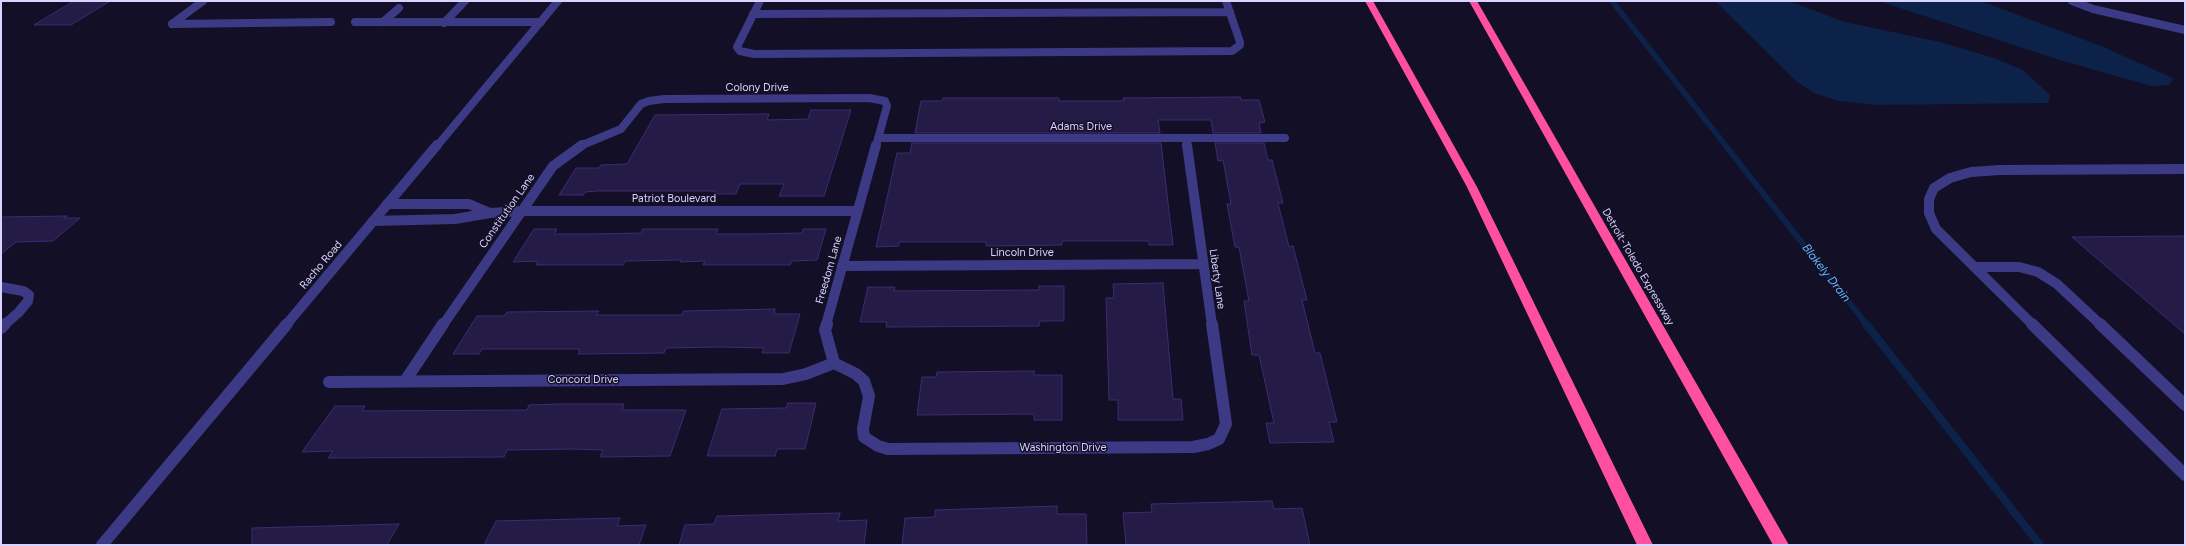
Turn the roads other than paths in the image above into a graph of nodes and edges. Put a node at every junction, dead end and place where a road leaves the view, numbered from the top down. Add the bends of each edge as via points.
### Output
1 (204, 1) edge
2 (465, 1) edge
3 (558, 1) edge
4 (760, 1) edge
5 (1226, 1) edge
6 (1370, 1) edge
7 (1473, 1) edge
8 (2072, 1) edge
9 (399, 8) dead end
10 (1230, 12) junction
11 (753, 14) junction
12 (331, 22) dead end
13 (354, 22) dead end
14 (383, 22) junction
15 (541, 22) junction
16 (444, 23) junction
17 (2185, 30) edge
18 (850, 98) joint
19 (664, 99) joint
20 (878, 138) junction
21 (1186, 138) junction
22 (1285, 138) dead end
23 (2185, 169) edge
24 (387, 204) junction
25 (858, 211) junction
26 (520, 212) junction
27 (490, 213) junction
28 (374, 221) junction
29 (1203, 264) junction
30 (842, 266) junction
31 (1974, 267) junction
32 (1, 288) edge
33 (1, 328) edge
34 (834, 363) junction
35 (406, 381) junction
36 (330, 382) dead end
37 (2185, 404) edge
38 (1226, 424) joint
39 (2185, 474) edge
40 (102, 545) edge
41 (1645, 545) edge
42 (1781, 545) edge

1 - 12 street via 172,24
2 - 16 street
3 - 15 street, Racho Road
4 - 11 street
5 - 10 street
6 - 41 highway via 1472,187
7 - 42 highway, Detroit-Toledo Expressway
8 - 17 street via 2093,9
9 - 14 street
10 - 11 street
10 - 11 street via 1240,46 1232,51 754,54 740,52 736,47
13 - 14 street
14 - 16 street
15 - 16 street
15 - 24 street, Racho Road
18 - 19 street, Colony Drive
18 - 20 street, Freedom Lane via 885,101 887,106
19 - 26 street, Constitution Lane via 645,102 621,129 577,147 558,160
20 - 21 street, Adams Drive
20 - 25 street, Freedom Lane
21 - 22 street, Adams Drive
21 - 29 street, Liberty Lane
23 - 31 street via 2000,170 1971,172 1950,178 1934,188 1929,199 1929,213 1936,229
24 - 27 street, Patriot Boulevard via 469,204
24 - 28 street, Racho Road
25 - 26 street, Patriot Boulevard
25 - 30 street, Freedom Lane
26 - 27 street, Patriot Boulevard
26 - 35 street, Constitution Lane
27 - 28 street, Patriot Boulevard via 455,219
28 - 40 street, Racho Road
29 - 30 street, Lincoln Drive
29 - 38 street, Liberty Lane
30 - 34 street, Freedom Lane via 825,330
31 - 37 street via 2019,267 2038,272 2050,280
31 - 39 street
32 - 33 street via 23,291 29,295 28,301 19,312
34 - 35 street, Concord Drive via 806,374 783,379
34 - 38 street, Washington Drive via 864,381 869,396 864,437 888,449 1193,447 1219,439
35 - 36 street, Concord Drive

